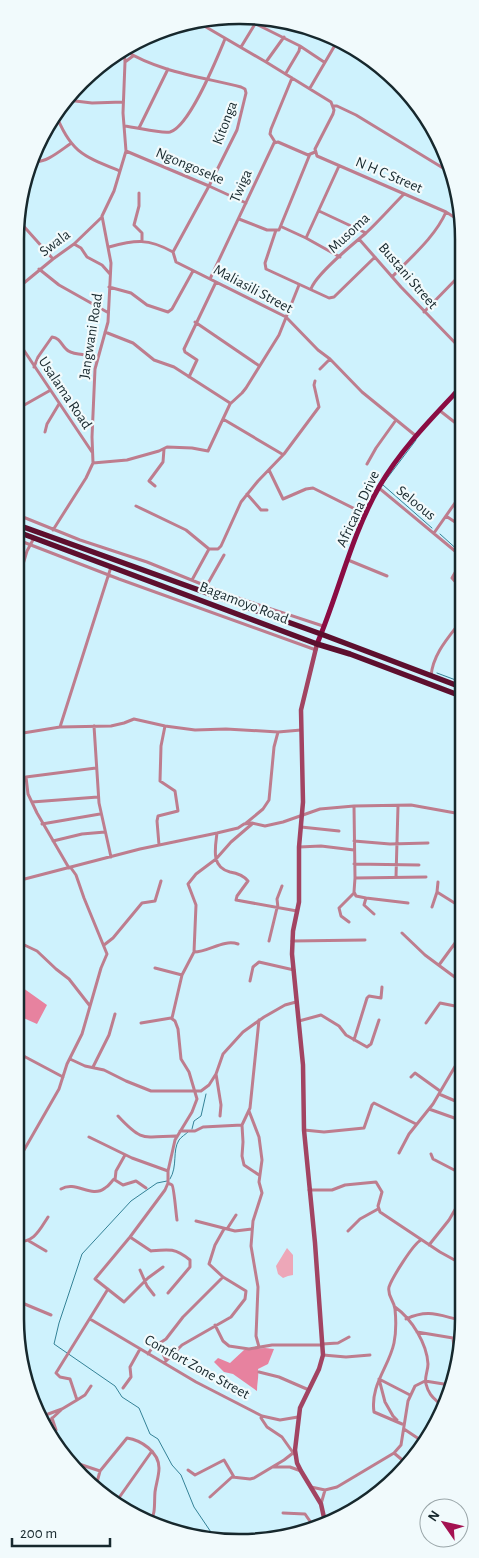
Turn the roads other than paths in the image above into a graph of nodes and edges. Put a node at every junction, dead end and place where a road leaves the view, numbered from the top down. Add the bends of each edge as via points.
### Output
1 (256, 24) joint
2 (205, 27) edge
3 (284, 37) junction
4 (225, 39) junction
5 (300, 46) junction
6 (334, 46) edge
7 (241, 47) junction
8 (130, 54) edge
9 (133, 56) junction
10 (124, 57) edge
11 (125, 62) junction
12 (266, 62) junction
13 (324, 62) junction
14 (168, 70) junction
15 (286, 74) junction
16 (292, 78) junction
17 (208, 79) junction
18 (310, 88) junction
19 (74, 101) edge
20 (123, 102) junction
21 (333, 106) junction
22 (59, 121) edge
23 (124, 126) junction
24 (139, 128) junction
25 (275, 142) junction
26 (71, 144) junction
27 (126, 150) junction
28 (315, 152) junction
29 (310, 154) junction
30 (38, 162) edge
31 (339, 166) junction
32 (443, 168) edge
33 (120, 171) junction
34 (209, 186) junction
35 (138, 193) dead end
36 (404, 194) junction
37 (246, 204) junction
38 (320, 211) junction
39 (446, 212) junction
40 (102, 216) junction
41 (454, 217) edge
42 (239, 218) junction
43 (24, 227) edge
44 (282, 227) junction
45 (276, 230) junction
46 (366, 233) junction
47 (306, 238) junction
48 (359, 239) junction
49 (142, 240) junction
50 (74, 244) junction
51 (109, 247) junction
52 (173, 252) junction
53 (340, 257) junction
54 (375, 257) junction
55 (52, 258) junction
56 (39, 269) junction
57 (193, 271) junction
58 (111, 275) junction
59 (392, 277) junction
60 (210, 279) junction
61 (455, 280) edge
62 (24, 282) edge
63 (216, 282) junction
64 (299, 285) junction
65 (110, 287) junction
66 (311, 289) junction
67 (107, 312) junction
68 (424, 312) junction
69 (286, 317) junction
70 (195, 322) junction
71 (106, 332) junction
72 (455, 344) edge
73 (24, 351) edge
74 (330, 359) junction
75 (96, 361) junction
76 (258, 365) junction
77 (34, 368) junction
78 (320, 369) dead end
79 (189, 377) junction
80 (315, 381) dead end
81 (49, 391) junction
82 (455, 393) edge
83 (59, 404) junction
84 (230, 404) junction
85 (24, 405) edge
86 (439, 410) junction
87 (223, 419) junction
88 (396, 420) junction
89 (455, 423) edge
90 (45, 432) dead end
91 (416, 436) junction
92 (164, 449) junction
93 (94, 454) junction
94 (282, 454) junction
95 (93, 463) junction
96 (367, 464) dead end
97 (269, 470) junction
98 (155, 486) dead end
99 (378, 488) junction
100 (247, 494) junction
101 (455, 503) edge
102 (136, 506) dead end
103 (267, 510) dead end
104 (366, 514) junction
105 (446, 516) junction
106 (24, 518) edge
107 (455, 522) edge
108 (24, 527) edge
109 (53, 530) junction
110 (434, 533) junction
111 (24, 534) edge
112 (34, 538) junction
113 (24, 542) edge
114 (30, 545) junction
115 (209, 549) junction
116 (455, 551) edge
117 (224, 555) dead end
118 (348, 560) junction
119 (24, 563) edge
120 (111, 567) junction
121 (109, 575) junction
122 (387, 576) dead end
123 (192, 580) junction
124 (207, 585) junction
125 (323, 626) junction
126 (455, 629) edge
127 (321, 634) junction
128 (316, 647) junction
129 (430, 676) junction
130 (455, 685) edge
131 (455, 694) edge
132 (94, 726) junction
133 (165, 726) junction
134 (60, 727) junction
135 (301, 730) junction
136 (278, 732) junction
137 (24, 733) edge
138 (96, 768) junction
139 (98, 797) junction
140 (32, 802) junction
141 (354, 806) junction
142 (398, 806) junction
143 (455, 813) edge
144 (100, 814) junction
145 (301, 816) junction
146 (252, 823) junction
147 (42, 824) junction
148 (244, 824) junction
149 (301, 827) junction
150 (339, 831) dead end
151 (105, 832) junction
152 (217, 833) junction
153 (52, 840) junction
154 (354, 841) junction
155 (428, 843) dead end
156 (396, 844) junction
157 (159, 845) junction
158 (299, 847) junction
159 (354, 850) junction
160 (111, 857) junction
161 (216, 859) junction
162 (354, 864) junction
163 (396, 865) junction
164 (420, 865) dead end
165 (70, 868) junction
166 (426, 877) dead end
167 (355, 878) junction
168 (396, 878) junction
169 (24, 879) edge
170 (161, 881) dead end
171 (438, 882) dead end
172 (282, 886) dead end
173 (437, 892) junction
174 (354, 893) junction
175 (366, 898) junction
176 (408, 903) dead end
177 (455, 903) edge
178 (432, 907) dead end
179 (278, 908) junction
180 (297, 911) junction
181 (374, 914) dead end
182 (348, 922) dead end
183 (402, 933) dead end
184 (365, 940) dead end
185 (270, 941) dead end
186 (292, 941) junction
187 (455, 942) edge
188 (238, 944) dead end
189 (24, 945) edge
190 (104, 945) junction
191 (194, 952) junction
192 (439, 965) junction
193 (155, 968) dead end
194 (294, 970) junction
195 (182, 975) junction
196 (455, 977) edge
197 (250, 981) dead end
198 (382, 987) dead end
199 (296, 1002) junction
200 (455, 1005) edge
201 (90, 1006) junction
202 (115, 1014) dead end
203 (172, 1018) junction
204 (259, 1020) junction
205 (379, 1020) dead end
206 (298, 1022) junction
207 (141, 1023) dead end
208 (426, 1023) dead end
209 (354, 1040) junction
210 (24, 1056) edge
211 (70, 1059) junction
212 (455, 1066) edge
213 (94, 1067) junction
214 (216, 1074) junction
215 (63, 1077) junction
216 (411, 1077) dead end
217 (196, 1092) junction
218 (439, 1092) junction
219 (455, 1100) edge
220 (429, 1109) junction
221 (249, 1110) junction
222 (118, 1116) dead end
223 (220, 1116) dead end
224 (455, 1118) edge
225 (416, 1124) junction
226 (242, 1125) junction
227 (304, 1130) junction
228 (180, 1131) junction
229 (176, 1136) junction
230 (89, 1137) dead end
231 (24, 1150) edge
232 (399, 1153) dead end
233 (431, 1154) dead end
234 (125, 1155) junction
235 (455, 1170) edge
236 (168, 1171) junction
237 (259, 1175) junction
238 (114, 1179) junction
239 (168, 1183) junction
240 (146, 1188) dead end
241 (61, 1189) dead end
242 (309, 1190) junction
243 (378, 1208) junction
244 (455, 1210) edge
245 (236, 1215) dead end
246 (48, 1217) dead end
247 (177, 1220) dead end
248 (196, 1221) dead end
249 (252, 1228) junction
250 (225, 1229) junction
251 (348, 1231) dead end
252 (130, 1237) junction
253 (421, 1240) junction
254 (24, 1241) edge
255 (28, 1241) junction
256 (429, 1245) junction
257 (46, 1251) dead end
258 (455, 1260) edge
259 (163, 1267) dead end
260 (140, 1270) dead end
261 (223, 1277) junction
262 (145, 1280) junction
263 (108, 1289) junction
264 (168, 1293) dead end
265 (154, 1295) dead end
266 (24, 1304) edge
267 (395, 1307) junction
268 (51, 1315) dead end
269 (90, 1319) junction
270 (406, 1319) junction
271 (455, 1319) edge
272 (215, 1325) junction
273 (416, 1332) junction
274 (349, 1337) dead end
275 (158, 1344) junction
276 (453, 1344) edge
277 (322, 1345) junction
278 (259, 1347) junction
279 (140, 1349) junction
280 (148, 1354) junction
281 (323, 1355) junction
282 (370, 1355) dead end
283 (165, 1361) junction
284 (259, 1372) dead end
285 (379, 1379) junction
286 (425, 1380) junction
287 (445, 1384) edge
288 (91, 1386) dead end
289 (123, 1388) dead end
290 (309, 1390) junction
291 (410, 1395) junction
292 (77, 1400) junction
293 (438, 1403) edge
294 (62, 1408) junction
295 (53, 1412) junction
296 (47, 1415) edge
297 (262, 1416) junction
298 (53, 1417) junction
299 (298, 1417) junction
300 (50, 1420) edge
301 (403, 1423) junction
302 (404, 1429) junction
303 (56, 1431) edge
304 (419, 1439) edge
305 (152, 1451) junction
306 (394, 1453) junction
307 (295, 1454) junction
308 (403, 1460) edge
309 (80, 1464) edge
310 (270, 1468) junction
311 (188, 1470) dead end
312 (100, 1471) junction
313 (301, 1471) junction
314 (234, 1477) junction
315 (97, 1481) edge
316 (311, 1487) junction
317 (325, 1490) junction
318 (119, 1497) edge
319 (210, 1497) dead end
320 (321, 1504) junction
321 (282, 1513) dead end
322 (153, 1516) edge
323 (324, 1517) edge
324 (311, 1522) edge

1 - 3 street
1 - 7 street
2 - 4 street
3 - 5 street
3 - 12 street
4 - 7 street
4 - 17 street
5 - 13 street
5 - 15 street
6 - 13 street
7 - 12 street
8 - 9 street, Kitonga
9 - 11 street
9 - 14 street, Kitonga
10 - 11 street
11 - 20 street
12 - 15 street
13 - 18 street
14 - 17 street, Kitonga
14 - 24 street
15 - 16 street
16 - 18 street
16 - 25 street via 271,129
17 - 24 street via 183,122 174,130 163,133
17 - 34 street, Kitonga via 241,87 246,94 237,130
18 - 21 street
19 - 20 street
20 - 23 street
21 - 28 street via 333,114
21 - 32 street via 356,115
22 - 26 street
23 - 24 street
23 - 27 street
25 - 29 street
25 - 37 street, Twiga
26 - 30 street
26 - 33 street via 88,158
27 - 33 street
27 - 34 street, Ngongoseke
28 - 29 street
28 - 31 street, N H C Street via 320,158
29 - 44 street
31 - 36 street, N H C Street
31 - 38 street
33 - 40 street
34 - 37 street, Ngongoseke
34 - 52 street, Kitonga
35 - 49 street via 139,206 134,225 142,233
36 - 39 street, N H C Street
36 - 46 street, Musoma
37 - 42 street, Twiga
38 - 46 street
38 - 47 street
39 - 41 street, N H C Street
39 - 59 street via 442,222
40 - 50 street, Swala
40 - 51 street, Jangwani Road
42 - 45 street via 267,230
42 - 60 street, Twiga
43 - 55 street
44 - 45 street
44 - 47 street
45 - 64 street via 265,267
46 - 48 street, Musoma
47 - 53 street
48 - 53 street, Musoma
48 - 54 street, Bustani Street
49 - 51 street, Maliasili Street
49 - 52 street, Maliasili Street via 162,245
50 - 55 street, Swala
50 - 58 street
51 - 58 street, Jangwani Road
52 - 57 street, Maliasili Street via 176,262
53 - 66 street, Musoma
54 - 59 street, Bustani Street
54 - 66 street via 332,298
55 - 56 street, Swala
56 - 62 street, Swala
56 - 67 street via 58,285
57 - 60 street, Maliasili Street
57 - 65 street via 168,312 147,305 131,293
58 - 65 street, Jangwani Road
59 - 68 street, Bustani Street
60 - 63 street, Maliasili Street
61 - 68 street
63 - 69 street, Maliasili Street
63 - 70 street
64 - 66 street
64 - 69 street
65 - 67 street, Jangwani Road
67 - 71 street, Jangwani Road
68 - 72 street, Bustani Street
69 - 74 street, Maliasili Street
69 - 76 street
70 - 76 street
70 - 79 street via 184,349 197,360
71 - 75 street, Jangwani Road
71 - 79 street via 133,343 154,360
73 - 77 street, Usalama Road
74 - 78 street
74 - 88 street, Maliasili Street via 362,392
75 - 77 street via 68,351 64,344 52,337
75 - 93 street, Jangwani Road
76 - 84 street via 242,394
77 - 81 street, Usalama Road
79 - 84 street
80 - 94 street via 319,406
81 - 83 street, Usalama Road
81 - 85 street
82 - 86 main road, Africana Drive
83 - 90 street
83 - 93 street, Usalama Road
84 - 87 street
86 - 89 street
86 - 91 main road, Africana Drive
87 - 92 street via 208,451
87 - 94 street
88 - 91 street, Maliasili Street
88 - 96 street
91 - 99 main road, Africana Drive
92 - 95 street via 127,460
92 - 98 street via 163,462 149,481
93 - 95 street, Jangwani Road
94 - 97 street
95 - 109 street, Jangwani Road
97 - 100 street
97 - 104 street via 283,499 314,488
99 - 104 main road, Africana Drive
99 - 110 street, Seloous
100 - 103 street via 261,510
100 - 115 street via 221,546
101 - 105 street
102 - 115 street via 186,530
104 - 118 main road, Africana Drive
105 - 107 street
105 - 110 street
106 - 109 street
108 - 127 highway, Bagamoyo Road
109 - 123 street
110 - 116 street, Seloous
111 - 112 highway, Bagamoyo Road
112 - 114 street
112 - 120 highway, Bagamoyo Road
113 - 114 street
114 - 119 street
114 - 121 street
115 - 123 street
117 - 124 street
118 - 122 street
118 - 125 main road, Africana Drive
120 - 121 street
120 - 128 highway, Bagamoyo Road
121 - 128 street
121 - 134 street
123 - 124 street
124 - 125 street
125 - 127 main road, Africana Drive
126 - 129 street via 441,647
127 - 128 main road, Africana Drive
127 - 129 highway, Bagamoyo Road
128 - 131 highway, Bagamoyo Road via 350,654
128 - 135 street via 302,698
129 - 130 highway, Bagamoyo Road
132 - 133 street via 134,719
132 - 134 street
132 - 138 street
133 - 136 street
133 - 157 street via 160,781 175,791 178,812 158,816
134 - 137 street
135 - 136 street
135 - 145 street
136 - 148 street via 269,800 263,810
138 - 139 street
138 - 140 street via 26,776
139 - 140 street
139 - 144 street
140 - 147 street
141 - 142 street
141 - 145 street via 320,809
141 - 154 street
142 - 143 street
142 - 156 street
144 - 147 street
144 - 151 street
145 - 146 street via 265,826
145 - 149 street
146 - 148 street
146 - 161 street
147 - 153 street
148 - 152 street
149 - 150 street
149 - 158 street
151 - 153 street
151 - 160 street
152 - 157 street
152 - 161 street
153 - 165 street
154 - 156 street
154 - 159 street
155 - 156 street
156 - 163 street
157 - 160 street
158 - 159 street
158 - 180 street
159 - 162 street
160 - 165 street
161 - 179 street via 220,868 237,873 248,881 236,900
161 - 191 street via 188,884 196,905
162 - 163 street
162 - 167 street
163 - 164 street
163 - 168 street
165 - 169 street
165 - 190 street via 76,875
166 - 168 street
167 - 168 street
167 - 174 street
170 - 190 street via 154,901 142,903
171 - 173 street
172 - 179 street via 277,899
173 - 177 street
173 - 178 street
174 - 175 street
174 - 182 street via 339,908 341,916
175 - 176 street
175 - 181 street via 364,905
179 - 180 street
179 - 185 street
180 - 186 street
183 - 192 street
184 - 186 street
186 - 194 street
187 - 192 street
188 - 191 street via 230,942
189 - 201 street via 42,955 69,979
190 - 201 street via 107,955
191 - 195 street
192 - 196 street
193 - 195 street
194 - 197 street via 259,962 253,967
194 - 199 street
195 - 203 street
198 - 209 street via 381,998 367,998
199 - 204 street
199 - 206 street
200 - 208 street via 440,1003
201 - 211 street
202 - 213 street
203 - 207 street
203 - 217 street via 177,1024 181,1059
204 - 214 street via 226,1050
204 - 221 street
205 - 209 street via 370,1046
206 - 209 street via 321,1015
206 - 227 street via 303,1065
210 - 215 street
211 - 213 street
211 - 215 street
212 - 218 street
213 - 217 street via 151,1091
214 - 217 street via 205,1088
214 - 223 street
215 - 231 street
216 - 218 street via 415,1073
217 - 228 street via 194,1107
218 - 219 street
218 - 220 street
220 - 224 street
220 - 225 street
221 - 226 street
221 - 237 street via 262,1160
222 - 229 street via 137,1135
225 - 227 street via 374,1103 364,1128 324,1132
225 - 232 street
226 - 228 street
226 - 237 street via 243,1162
227 - 242 street
228 - 229 street
229 - 236 street
230 - 234 street
233 - 235 street via 433,1159
234 - 236 street
234 - 238 street
236 - 239 street
237 - 249 street via 262,1193
238 - 240 street via 123,1185 136,1181
238 - 241 street via 105,1188 94,1192 73,1186
239 - 247 street via 174,1188
239 - 252 street
242 - 243 street via 332,1190 374,1181 382,1192
242 - 277 street
243 - 251 street
243 - 253 street
244 - 256 street
245 - 250 street
246 - 255 street
248 - 250 street
249 - 250 street via 240,1231
249 - 278 street
250 - 261 street via 209,1264
252 - 263 street via 95,1279
252 - 264 street via 151,1251 170,1249 190,1260 190,1266
253 - 256 street
253 - 267 street via 410,1251 390,1287 389,1295
254 - 255 street
255 - 257 street
256 - 258 street
259 - 262 street
260 - 262 street
261 - 272 street via 244,1289 246,1294 231,1316
261 - 275 street via 183,1317 166,1340
262 - 263 street via 124,1302
262 - 265 street
263 - 269 street
266 - 268 street
267 - 270 street
267 - 285 street via 394,1344
269 - 279 street, Comfort Zone Street
269 - 292 street via 56,1373 70,1379
270 - 271 street via 420,1313
270 - 273 street
272 - 278 street via 228,1346
272 - 283 street
273 - 276 street via 452,1338
273 - 286 street via 428,1363
274 - 277 street via 338,1343
275 - 280 street
275 - 283 street
277 - 278 street
277 - 281 street
279 - 280 street, Comfort Zone Street
279 - 289 street via 130,1367 131,1377
280 - 283 street, Comfort Zone Street
281 - 282 street
281 - 290 street
283 - 297 street, Comfort Zone Street
284 - 290 street
285 - 291 street
285 - 301 street via 393,1416
285 - 301 street via 374,1412
286 - 287 street
286 - 291 street via 417,1384
286 - 293 street via 432,1398
288 - 292 street
290 - 299 street
291 - 301 street
292 - 294 street
294 - 295 street
294 - 298 street
295 - 296 street
295 - 298 street
297 - 299 street, Comfort Zone Street via 280,1420
297 - 307 street via 264,1423 279,1434
298 - 300 street
298 - 303 street
299 - 307 street
301 - 302 street
302 - 304 street
302 - 306 street via 401,1444
305 - 312 street via 126,1438
305 - 318 street
305 - 322 street via 159,1467
306 - 308 street
306 - 317 street via 348,1481
307 - 310 street
307 - 313 street
309 - 312 street
310 - 313 street via 290,1467
310 - 314 street via 250,1479
311 - 314 street via 195,1476 224,1460
312 - 315 street
313 - 316 street
314 - 319 street
316 - 317 street
316 - 320 street
317 - 320 street
320 - 323 street
321 - 324 street via 305,1514

